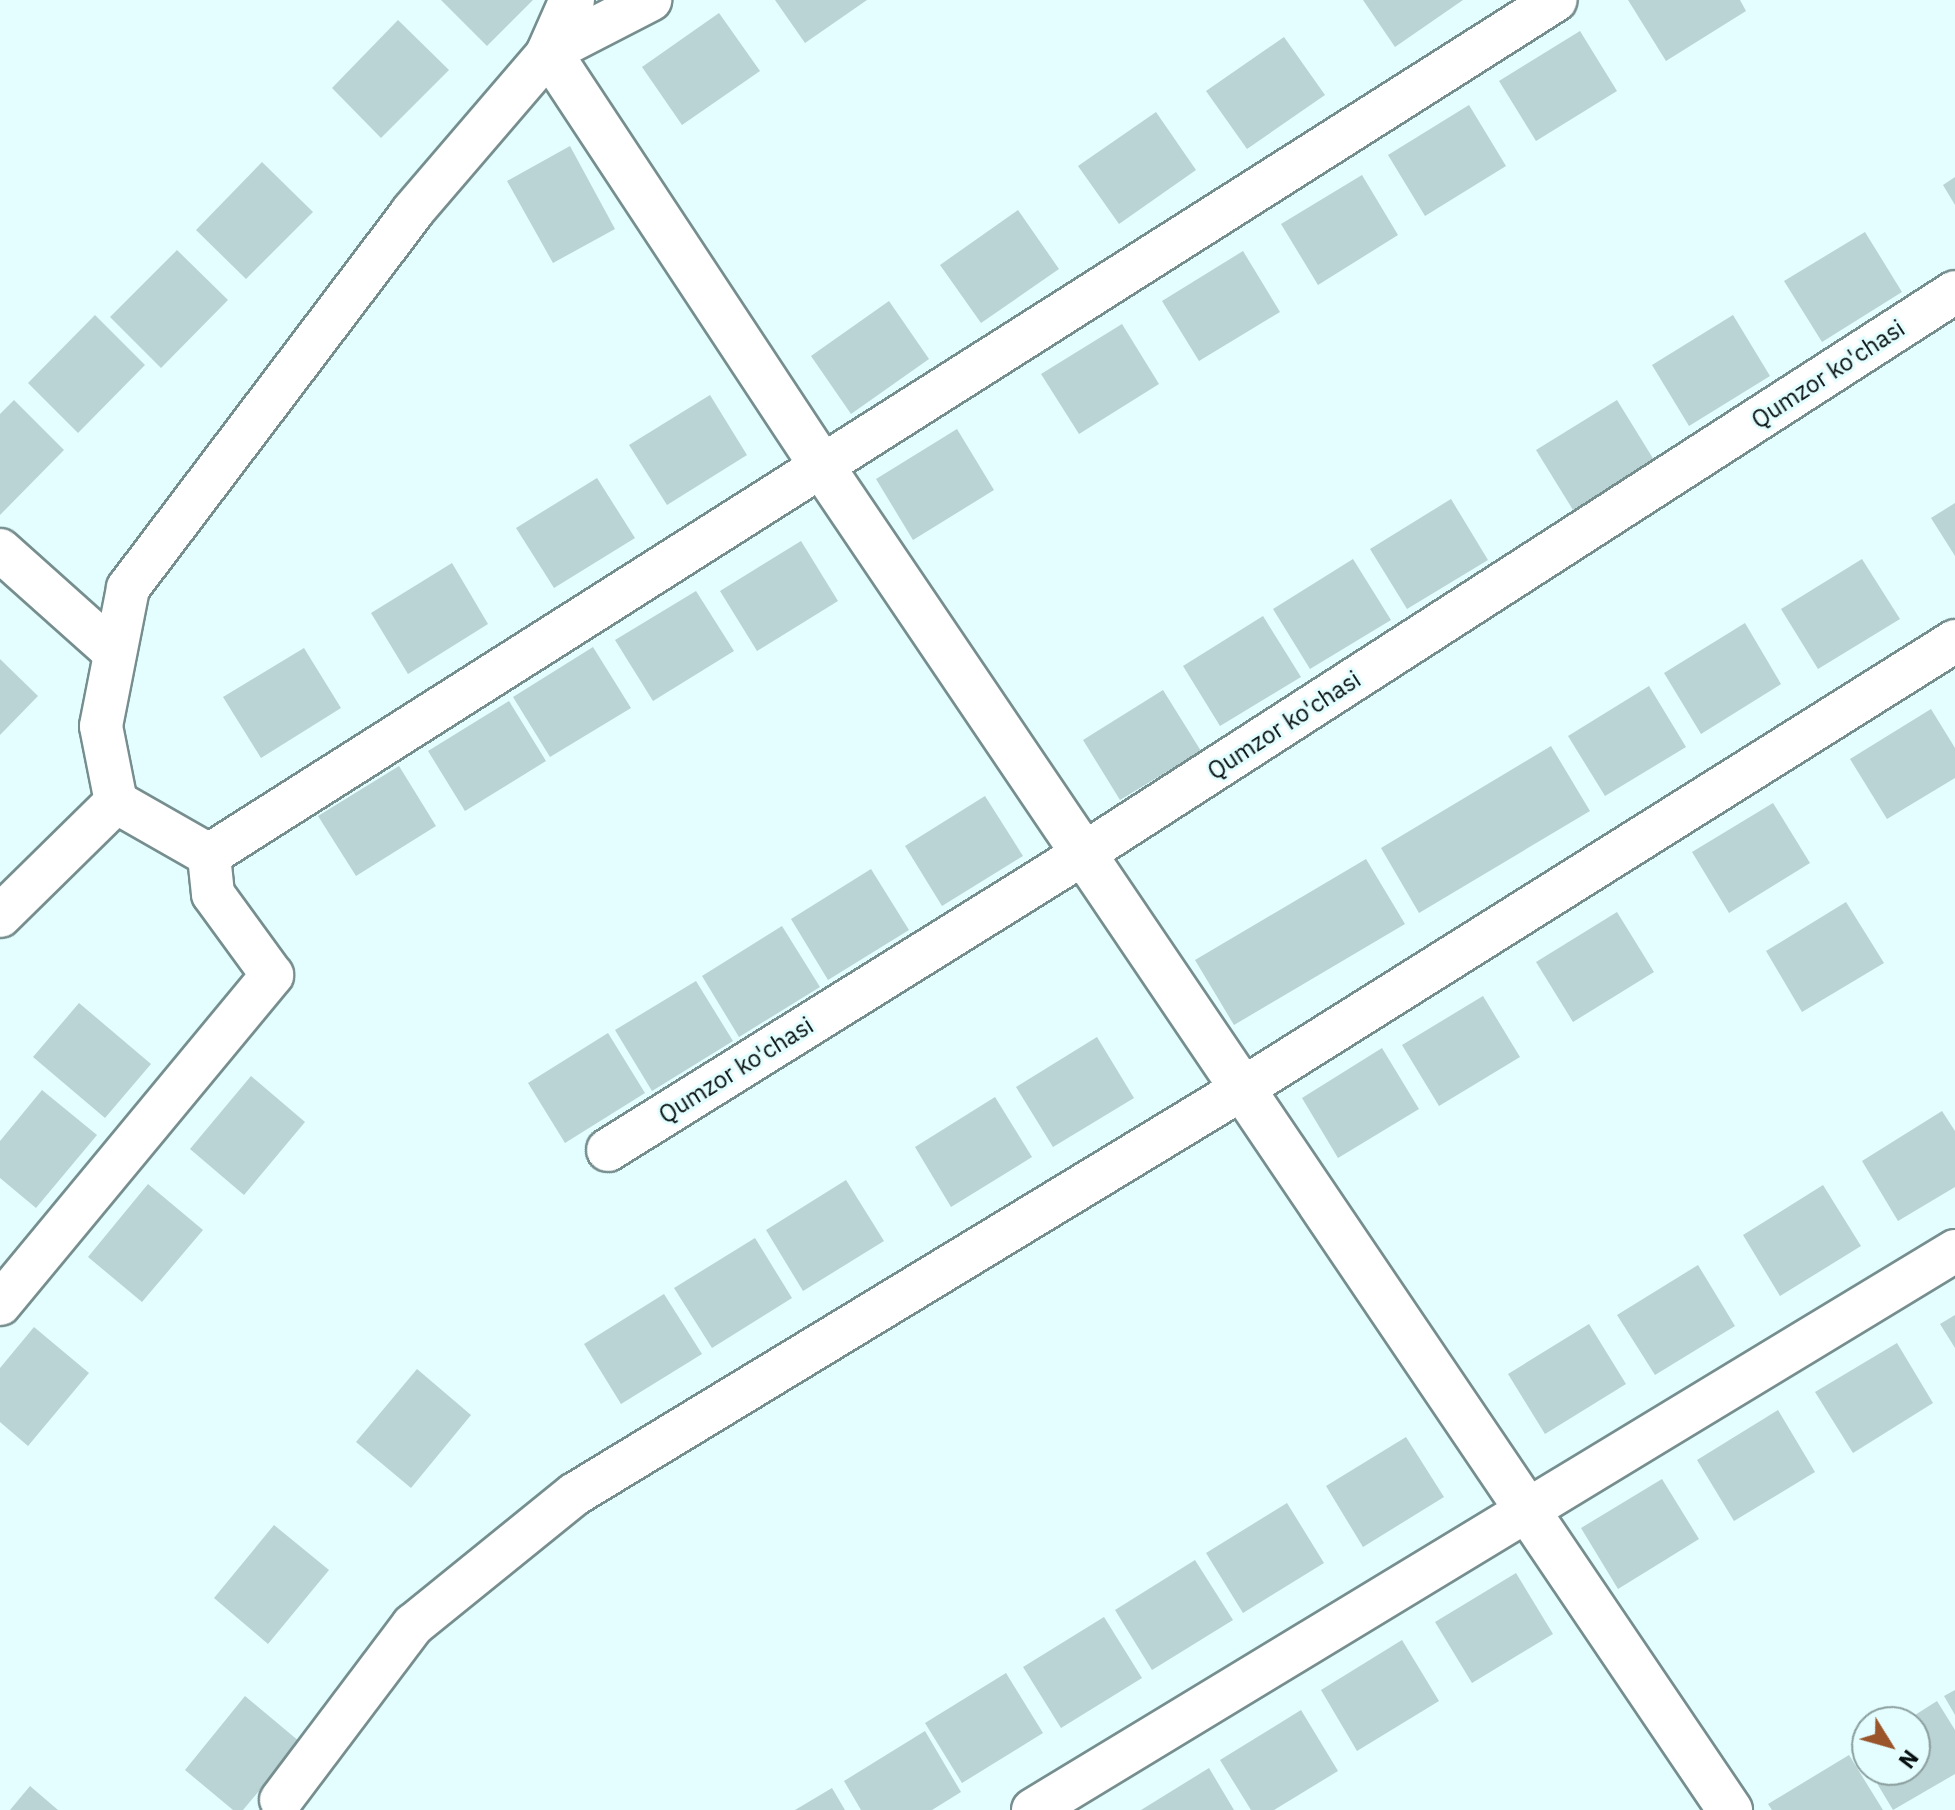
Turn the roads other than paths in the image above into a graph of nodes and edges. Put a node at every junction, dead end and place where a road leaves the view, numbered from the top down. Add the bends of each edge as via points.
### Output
1 (572, 0) edge
2 (650, 0) edge
3 (1556, 0) edge
4 (549, 52) junction
5 (1955, 292) edge
6 (823, 468) junction
7 (0, 550) edge
8 (1955, 641) edge
9 (115, 653) junction
10 (116, 802) junction
11 (1083, 854) junction
12 (209, 855) junction
13 (0, 916) edge
14 (1242, 1089) junction
15 (608, 1150) dead end
16 (1955, 1251) edge
17 (0, 1304) edge
18 (1526, 1509) junction
19 (281, 1800) dead end
20 (1033, 1810) edge
21 (1730, 1810) edge

1 - 4 street
2 - 4 street
3 - 6 street
4 - 6 street
4 - 9 street via 412,212 128,588
5 - 11 street, Qumzor ko'chasi
6 - 11 street
6 - 12 street
7 - 9 street
8 - 14 street
9 - 10 street via 101,726
10 - 12 street
10 - 13 street
11 - 14 street
11 - 15 street, Qumzor ko'chasi
12 - 17 street via 213,894 272,975
14 - 18 street
14 - 19 street via 575,1494 413,1625
16 - 18 street
18 - 20 street
18 - 21 street

